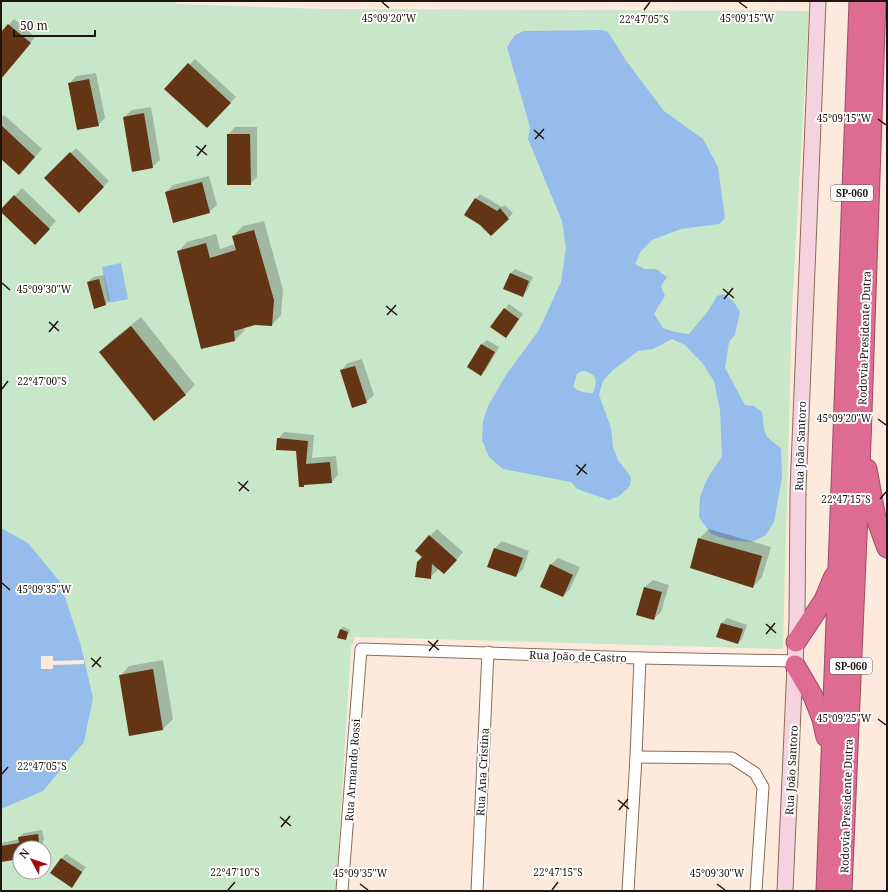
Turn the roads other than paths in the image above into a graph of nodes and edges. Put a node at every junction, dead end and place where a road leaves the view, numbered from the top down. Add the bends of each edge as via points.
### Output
1 (818, 1) edge
2 (859, 1) edge
3 (876, 1) edge
4 (861, 442) junction
5 (887, 548) edge
6 (838, 565) junction
7 (796, 642) junction
8 (361, 648) joint
9 (488, 652) junction
10 (640, 658) junction
11 (796, 663) junction
12 (831, 756) junction
13 (636, 757) junction
14 (342, 891) edge
15 (477, 891) edge
16 (628, 891) edge
17 (756, 891) edge
18 (785, 891) edge
19 (826, 891) edge
20 (842, 891) edge

1 - 7 street, Rua João Santoro via 798,490
2 - 6 highway, Rodovia Presidente Dutra / SP-060
3 - 4 highway, Rodovia Presidente Dutra / SP-060
4 - 5 highway via 876,518
4 - 20 highway, Rodovia Presidente Dutra / SP-060
6 - 7 highway via 824,600
6 - 12 highway, Rodovia Presidente Dutra / SP-060
7 - 11 street, Rua João Santoro
8 - 9 street, Rua João de Castro
8 - 14 street, Rua Armando Rossi
9 - 10 street, Rua João de Castro
9 - 15 street, Rua Ana Cristina
10 - 11 street, Rua João de Castro
10 - 13 street
11 - 12 highway via 822,719
11 - 18 street, Rua João Santoro
12 - 19 highway, Rodovia Presidente Dutra / SP-060
13 - 16 street
13 - 17 street via 732,758 755,773 763,787

